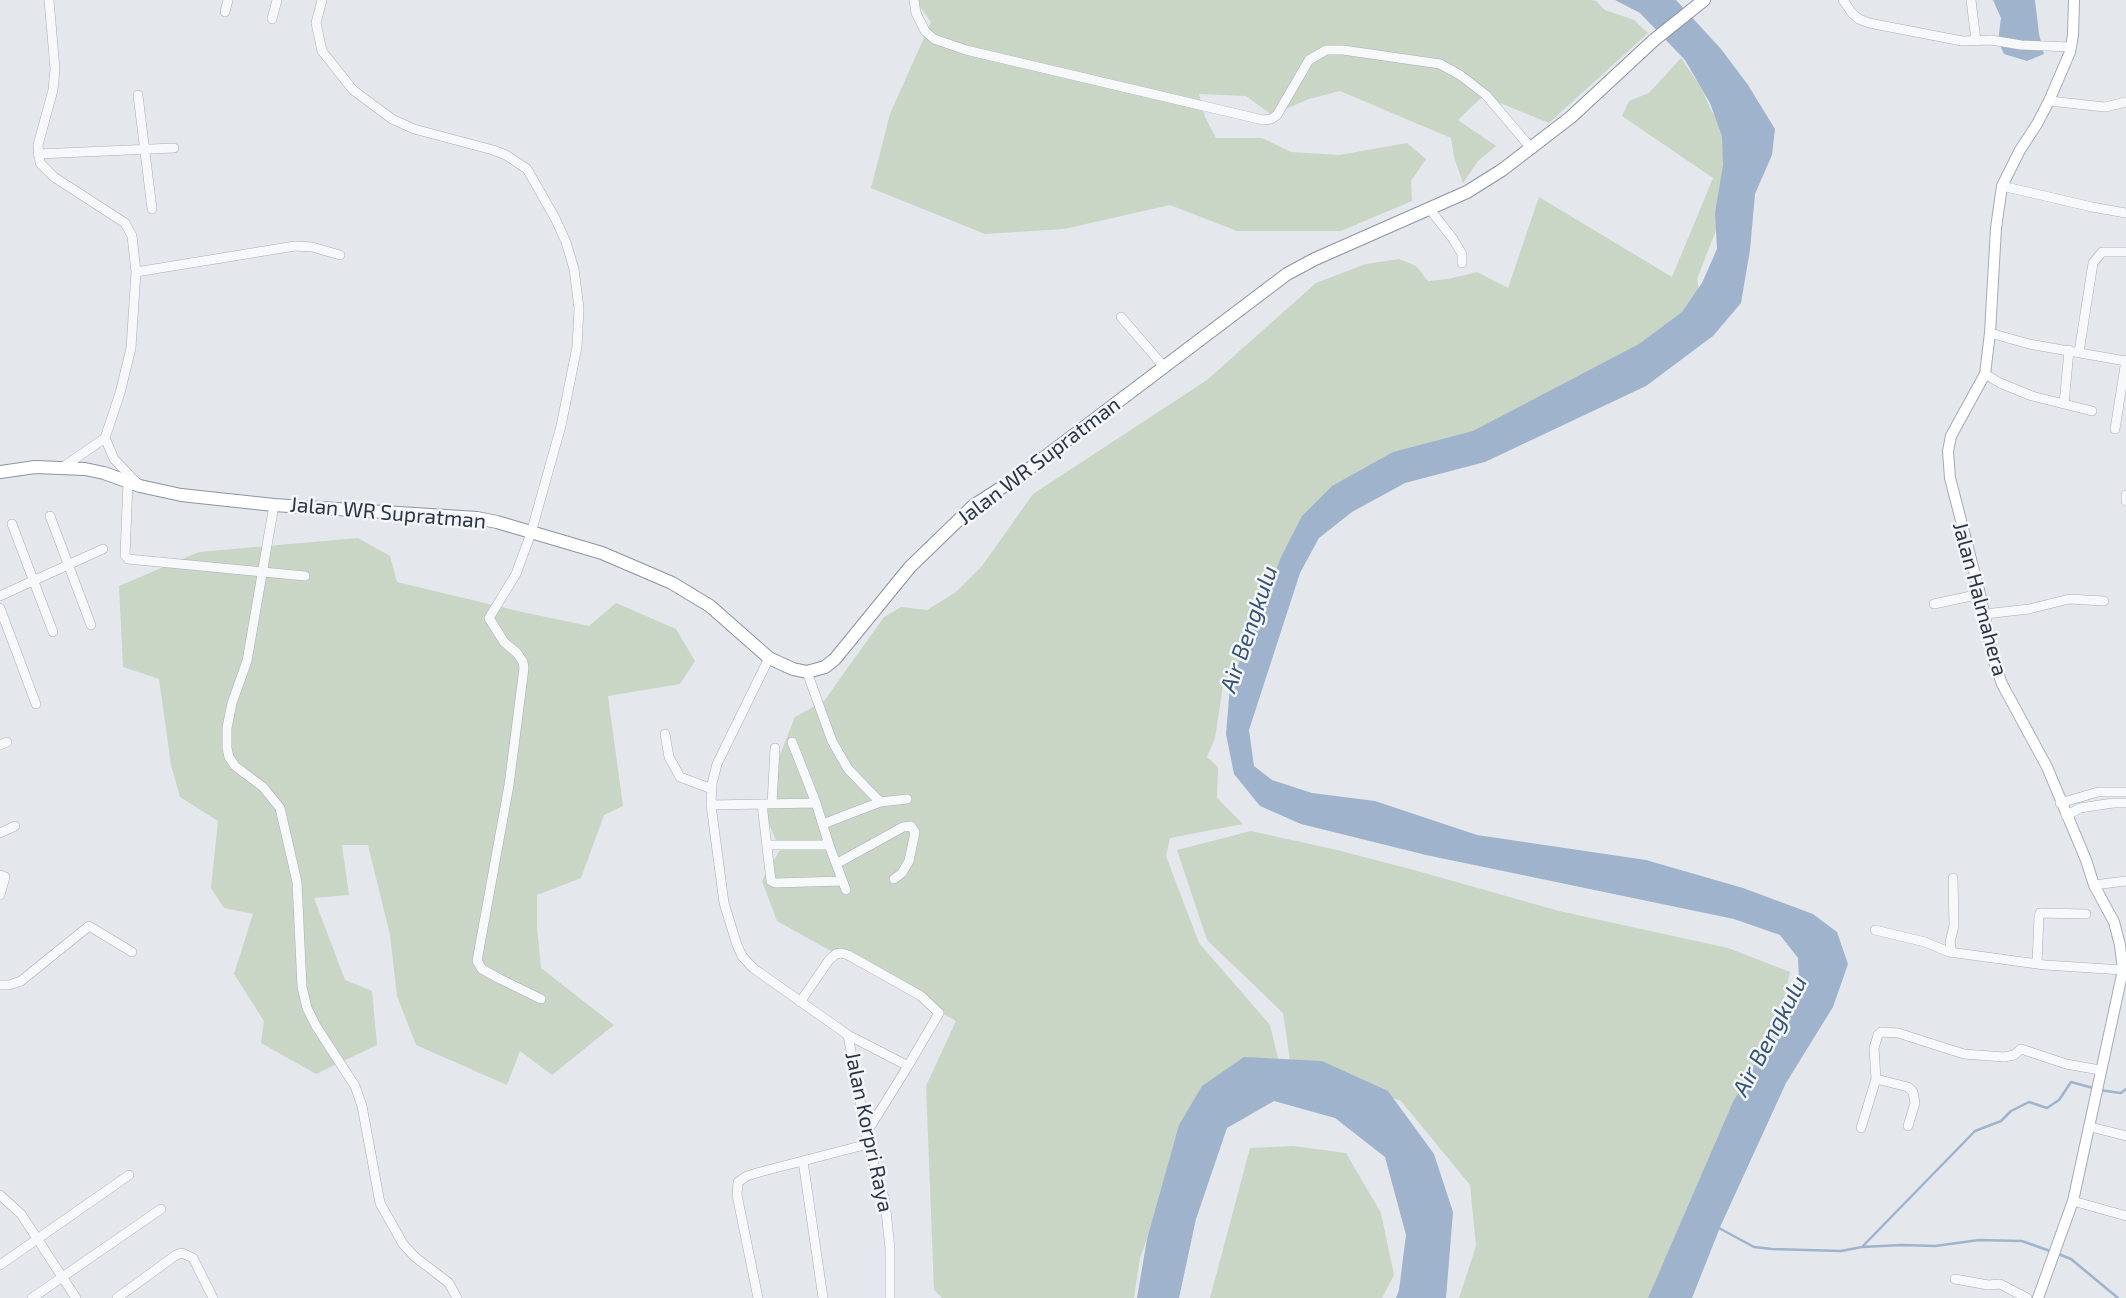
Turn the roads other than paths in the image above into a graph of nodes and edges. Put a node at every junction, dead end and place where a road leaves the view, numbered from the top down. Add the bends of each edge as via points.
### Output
1 (49, 0) edge
2 (228, 0) edge
3 (277, 0) edge
4 (322, 0) edge
5 (914, 0) edge
6 (1704, 0) edge
7 (1843, 0) edge
8 (1971, 0) edge
9 (2074, 0) edge
10 (225, 12) dead end
11 (272, 19) dead end
12 (1976, 41) junction
13 (2071, 47) junction
14 (138, 95) dead end
15 (2049, 101) junction
16 (2126, 102) edge
17 (174, 148) dead end
18 (1531, 148) junction
19 (145, 149) junction
20 (38, 154) junction
21 (2002, 186) junction
22 (1429, 208) junction
23 (152, 209) dead end
24 (2126, 213) edge
25 (2126, 252) edge
26 (340, 255) dead end
27 (1462, 263) dead end
28 (136, 272) junction
29 (1121, 317) dead end
30 (1990, 333) junction
31 (2074, 351) junction
32 (2126, 360) edge
33 (1166, 368) junction
34 (1985, 374) junction
35 (2064, 404) junction
36 (2092, 411) dead end
37 (2115, 429) dead end
38 (105, 438) junction
39 (63, 467) junction
40 (0, 472) edge
41 (134, 484) junction
42 (2126, 495) edge
43 (2126, 501) edge
44 (274, 505) junction
45 (50, 516) dead end
46 (12, 524) dead end
47 (531, 533) junction
48 (103, 549) dead end
49 (69, 565) junction
50 (263, 573) junction
51 (305, 576) dead end
52 (33, 581) junction
53 (1980, 594) junction
54 (0, 596) edge
55 (2104, 601) dead end
56 (1934, 604) dead end
57 (0, 608) edge
58 (1985, 614) junction
59 (91, 625) dead end
60 (53, 632) dead end
61 (769, 658) junction
62 (807, 672) junction
63 (36, 704) dead end
64 (665, 734) dead end
65 (792, 741) dead end
66 (775, 748) dead end
67 (712, 789) junction
68 (2126, 792) edge
69 (908, 799) dead end
70 (880, 802) junction
71 (816, 803) junction
72 (2060, 803) junction
73 (2126, 803) edge
74 (767, 804) junction
75 (711, 805) junction
76 (2066, 816) junction
77 (823, 824) junction
78 (15, 826) dead end
79 (0, 833) edge
80 (767, 845) junction
81 (829, 845) junction
82 (836, 864) junction
83 (0, 875) edge
84 (1953, 878) dead end
85 (894, 879) dead end
86 (2126, 881) edge
87 (2094, 885) junction
88 (0, 895) edge
89 (2086, 914) dead end
90 (1875, 930) dead end
91 (2122, 942) edge
92 (132, 952) dead end
93 (1952, 953) junction
94 (2037, 964) junction
95 (2123, 970) junction
96 (0, 985) edge
97 (541, 999) dead end
98 (800, 1002) junction
99 (848, 1035) junction
100 (908, 1066) junction
101 (2100, 1075) junction
102 (1876, 1079) junction
103 (1908, 1126) dead end
104 (2091, 1127) junction
105 (1861, 1128) dead end
106 (867, 1132) junction
107 (2126, 1136) edge
108 (868, 1144) junction
109 (803, 1161) junction
110 (129, 1175) dead end
111 (0, 1195) edge
112 (2073, 1201) junction
113 (161, 1209) dead end
114 (2126, 1216) edge
115 (38, 1238) junction
116 (0, 1265) edge
117 (63, 1277) junction
118 (1955, 1279) dead end
119 (32, 1298) edge
120 (76, 1298) edge
121 (117, 1298) edge
122 (213, 1298) edge
123 (457, 1298) edge
124 (758, 1298) edge
125 (823, 1298) edge
126 (890, 1298) edge
127 (2027, 1298) edge
128 (2038, 1298) edge

1 - 20 street via 55,69
2 - 10 street
3 - 11 street
4 - 47 street via 316,23 322,51 353,90 414,129 493,150 527,169 566,242 579,308 577,346 561,426
5 - 18 street via 925,32 934,39 1263,120 1277,115 1309,60 1326,50 1440,64 1486,95
6 - 18 highway, Jalan WR Supratman
7 - 12 street via 1852,13 1869,23
8 - 12 street
9 - 13 main road, Jalan Halmahera
12 - 13 street
13 - 15 main road, Jalan Halmahera
14 - 19 street
15 - 16 street via 2105,107
15 - 21 main road, Jalan Halmahera
17 - 19 street
18 - 22 highway, Jalan WR Supratman via 1467,192
19 - 20 street
19 - 23 street
20 - 28 street via 54,177 125,223 132,236
21 - 24 street
21 - 30 main road, Jalan Halmahera
22 - 27 street via 1453,239
22 - 33 highway, Jalan WR Supratman via 1287,274
25 - 31 street via 2102,252 2093,262
26 - 28 street via 295,246
28 - 38 street via 131,348
29 - 33 street
30 - 31 street
30 - 34 main road, Jalan Halmahera
31 - 32 street
31 - 35 street
32 - 37 street
33 - 62 highway, Jalan WR Supratman via 973,506 910,568 835,659
34 - 35 street
34 - 53 main road, Jalan Halmahera via 1951,436 1948,451 1952,491
35 - 36 street
38 - 39 street
38 - 41 street via 114,459
39 - 40 highway, Jalan WR Supratman
39 - 41 highway, Jalan WR Supratman via 104,473
41 - 44 highway, Jalan WR Supratman via 181,495
41 - 50 street via 126,558
42 - 43 street
44 - 47 highway, Jalan WR Supratman via 477,518
44 - 50 street
45 - 49 street
46 - 52 street
47 - 61 highway, Jalan WR Supratman via 602,553 682,588 710,606
47 - 97 street via 516,575 489,618 524,668 509,785 477,961 482,969
48 - 49 street
49 - 52 street
49 - 59 street
50 - 51 street
50 - 123 street via 226,748 235,766 280,808 297,882 307,1008 355,1086 380,1203 403,1244 449,1283
52 - 54 street
52 - 60 street
53 - 56 street
53 - 58 main road, Jalan Halmahera
55 - 58 street via 2069,599
57 - 63 street
58 - 72 main road, Jalan Halmahera via 2002,684 2047,767
61 - 62 highway, Jalan WR Supratman
61 - 67 street, Jalan Korpri Raya via 717,764
62 - 70 street via 832,741 848,769
64 - 67 street via 669,757 680,777
65 - 71 street
66 - 74 street
67 - 75 street, Jalan Korpri Raya
68 - 72 street via 2098,792
69 - 70 street
70 - 77 street
71 - 74 street
71 - 77 street
72 - 76 main road, Jalan Halmahera
73 - 76 street via 2080,808
74 - 75 street
74 - 80 street
75 - 98 street, Jalan Korpri Raya via 724,904 742,957
76 - 87 main road, Jalan Halmahera
77 - 81 street
78 - 79 street
80 - 81 street
80 - 82 street via 773,882 844,885
81 - 82 street
82 - 85 street via 911,826 915,832 909,862
83 - 88 street via 5,877
84 - 93 street
86 - 87 street
87 - 91 main road, Jalan Halmahera
89 - 94 street via 2040,913
90 - 93 street
91 - 95 main road, Jalan Halmahera
92 - 96 street via 89,926 21,981
93 - 94 street
94 - 95 street
95 - 101 main road, Jalan Halmahera
98 - 99 street, Jalan Korpri Raya
98 - 100 street via 829,960 841,953 921,996 939,1013
99 - 100 street
99 - 106 street, Jalan Korpri Raya
100 - 106 street
101 - 102 street via 2021,1049 2004,1057 1964,1054 1885,1032 1878,1035 1874,1048
101 - 104 main road, Jalan Halmahera
102 - 103 street via 1913,1092 1915,1103
102 - 105 street
104 - 107 street
104 - 112 main road, Jalan Halmahera
106 - 108 street, Jalan Korpri Raya
108 - 109 street
108 - 126 street, Jalan Korpri Raya via 889,1228
109 - 124 street via 738,1182
109 - 125 street
110 - 115 street
111 - 115 street
112 - 114 street
112 - 128 main road, Jalan Halmahera
113 - 117 street
115 - 116 street
115 - 117 street
117 - 119 street
117 - 120 street
118 - 127 street via 2000,1284
121 - 122 street via 182,1253 193,1258

